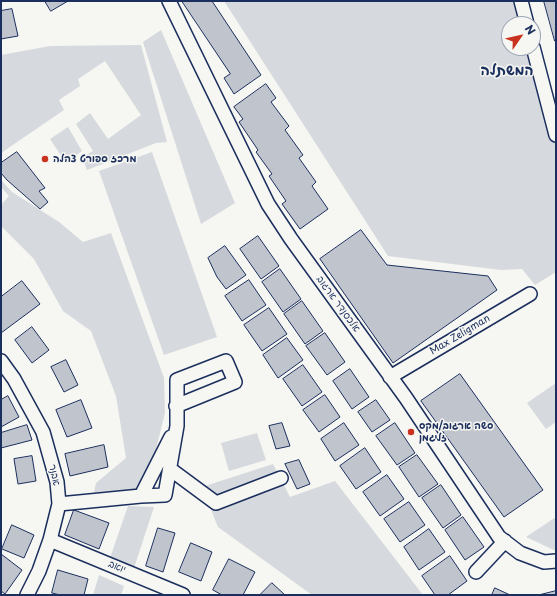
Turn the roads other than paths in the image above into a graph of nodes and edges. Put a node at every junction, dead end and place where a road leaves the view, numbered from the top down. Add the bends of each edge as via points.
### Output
1 (168, 1) edge
2 (521, 1) edge
3 (525, 16) edge
4 (535, 56) edge
5 (556, 135) edge
6 (530, 294) dead end
7 (1, 361) edge
8 (390, 377) junction
9 (176, 406) junction
10 (177, 426) junction
11 (170, 469) junction
12 (281, 478) dead end
13 (141, 496) junction
14 (59, 504) junction
15 (50, 540) junction
16 (505, 541) junction
17 (556, 561) edge
18 (476, 572) dead end
19 (179, 594) edge
20 (27, 595) edge

1 - 8 street, אלכסנדר ארגוב via 268,204
2 - 3 street
4 - 5 street
6 - 8 street, Max Zeligman
7 - 14 street, אבנר via 14,379 43,432 57,482
8 - 16 street, אלכסנדר ארגוב via 499,537
9 - 9 street via 177,380 226,361 236,382
9 - 10 street
10 - 11 street
10 - 13 street
11 - 12 street via 216,503
11 - 13 street via 165,495
13 - 14 street
14 - 15 street, אבנר
15 - 19 street, יואב
15 - 20 street, אבנר
16 - 17 street, אלכסנדר ארגוב via 520,553 544,562
16 - 18 street

